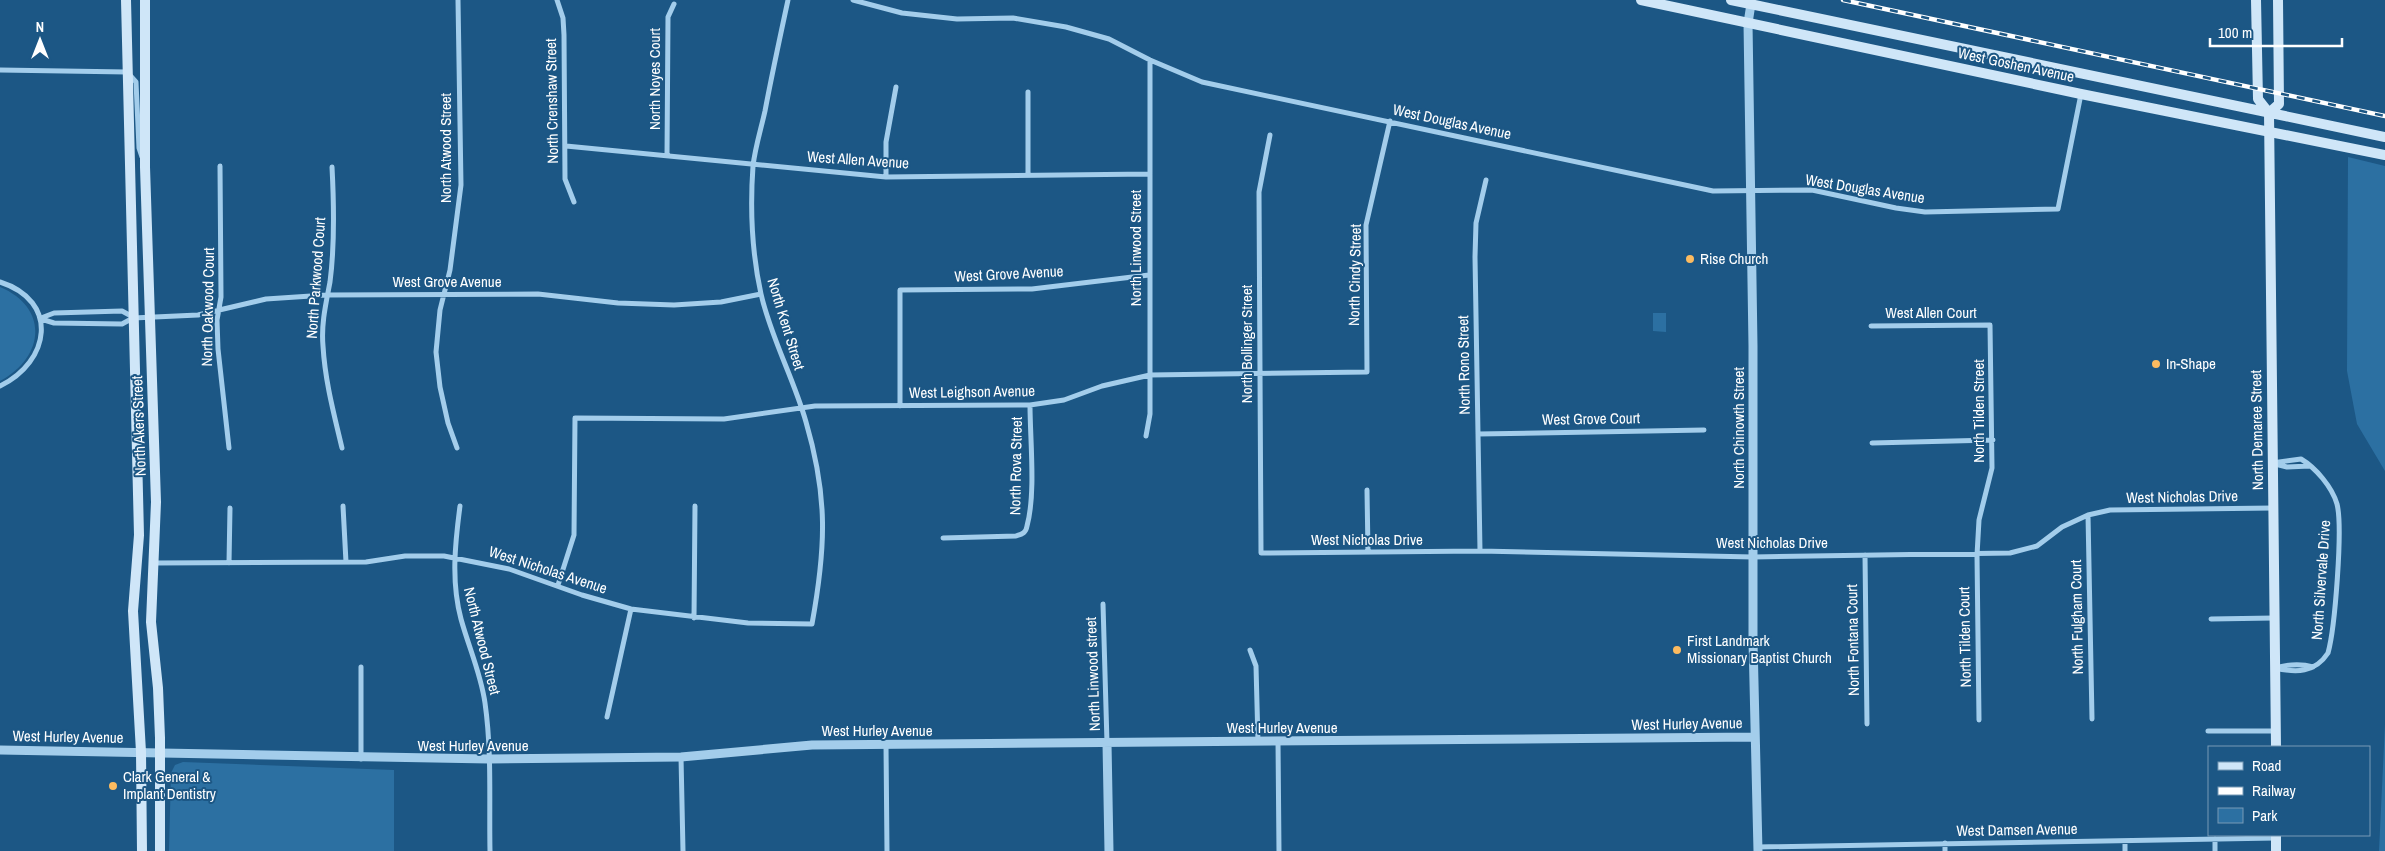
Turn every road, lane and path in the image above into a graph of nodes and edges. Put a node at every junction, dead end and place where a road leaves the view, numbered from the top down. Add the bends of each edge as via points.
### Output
1 (126, 0) edge
2 (144, 0) edge
3 (458, 0) edge
4 (557, 0) edge
5 (788, 0) edge
6 (853, 0) edge
7 (1641, 0) edge
8 (1731, 0) edge
9 (2256, 0) edge
10 (2278, 0) edge
11 (674, 4) dead end
12 (1751, 4) junction
13 (1748, 23) junction
14 (1150, 60) junction
15 (0, 70) edge
16 (127, 72) junction
17 (896, 87) dead end
18 (1028, 92) dead end
19 (2081, 94) junction
20 (2269, 113) junction
21 (1390, 121) junction
22 (2270, 133) junction
23 (1270, 135) dead end
24 (2385, 138) edge
25 (566, 146) junction
26 (2385, 155) edge
27 (668, 156) junction
28 (753, 165) junction
29 (220, 166) dead end
30 (145, 167) junction
31 (332, 167) dead end
32 (1150, 174) junction
33 (1028, 175) junction
34 (886, 177) junction
35 (1486, 180) dead end
36 (1752, 191) junction
37 (574, 202) dead end
38 (1149, 275) junction
39 (0, 282) edge
40 (761, 294) junction
41 (326, 295) junction
42 (443, 295) junction
43 (220, 309) junction
44 (151, 317) junction
45 (41, 318) junction
46 (133, 318) junction
47 (1990, 325) joint
48 (1871, 326) dead end
49 (1367, 372) joint
50 (1260, 374) junction
51 (1150, 375) junction
52 (0, 386) edge
53 (1030, 405) junction
54 (900, 406) junction
55 (801, 408) junction
56 (1704, 430) dead end
57 (1478, 434) junction
58 (1146, 436) dead end
59 (1994, 440) junction
60 (1872, 443) dead end
61 (229, 448) dead end
62 (342, 448) dead end
63 (457, 448) dead end
64 (2272, 463) junction
65 (1367, 490) dead end
66 (343, 506) dead end
67 (460, 506) dead end
68 (695, 506) dead end
69 (230, 508) dead end
70 (2273, 508) junction
71 (2088, 515) junction
72 (943, 538) dead end
73 (1480, 551) junction
74 (1368, 552) junction
75 (1261, 553) joint
76 (1865, 555) junction
77 (1977, 555) junction
78 (1753, 556) junction
79 (454, 557) junction
80 (346, 562) junction
81 (155, 563) junction
82 (229, 563) junction
83 (558, 585) junction
84 (1104, 604) dead end
85 (631, 609) junction
86 (694, 618) junction
87 (2274, 618) junction
88 (2211, 619) dead end
89 (812, 624) joint
90 (1250, 650) dead end
91 (361, 667) dead end
92 (2274, 668) junction
93 (606, 717) dead end
94 (2092, 719) dead end
95 (1979, 720) dead end
96 (1867, 724) dead end
97 (2208, 731) dead end
98 (2276, 731) junction
99 (1755, 737) junction
100 (1278, 741) junction
101 (1258, 742) junction
102 (1107, 743) junction
103 (886, 744) junction
104 (2276, 746) edge
105 (0, 750) edge
106 (141, 752) junction
107 (161, 752) junction
108 (681, 757) junction
109 (361, 759) junction
110 (489, 760) junction
111 (2276, 836) edge
112 (2215, 839) junction
113 (2125, 841) junction
114 (1944, 844) junction
115 (1758, 849) edge
116 (142, 851) edge
117 (160, 851) edge
118 (490, 851) edge
119 (683, 851) edge
120 (887, 851) edge
121 (1109, 851) edge
122 (1279, 851) edge
123 (1945, 851) edge
124 (2125, 851) edge
125 (2215, 851) edge
126 (2276, 851) edge

1 - 16 main road, North Akers Street
2 - 30 main road, North Akers Street
3 - 42 street, North Atwood Street via 461,186 452,262
4 - 25 street, North Crenshaw Street via 563,18
5 - 28 street, North Kent Street
6 - 14 street, West Douglas Avenue via 902,13 957,19 1013,18 1066,27 1109,39
7 - 13 main road, West Goshen Avenue
8 - 12 main road, West Goshen Avenue
9 - 20 main road, North Demaree Street via 2258,99
10 - 20 main road, North Demaree Street via 2279,104
11 - 27 street, North Noyes Court via 668,17
12 - 13 street, North Chinowth Street
12 - 20 main road, West Goshen Avenue
13 - 19 main road, West Goshen Avenue
13 - 36 street, North Chinowth Street
14 - 21 street, West Douglas Avenue via 1202,82
14 - 32 street, North Linwood Street
15 - 16 street
16 - 30 street via 136,82 139,148
16 - 46 main road, North Akers Street
17 - 34 street via 886,142
18 - 33 street
19 - 22 main road, West Goshen Avenue
19 - 36 street, West Douglas Avenue via 2058,209 1925,212 1812,190
20 - 22 main road, North Demaree Street
20 - 24 main road, West Goshen Avenue
21 - 36 street, West Douglas Avenue via 1713,191
21 - 49 street, North Cindy Street via 1366,225
22 - 26 main road, West Goshen Avenue
22 - 64 main road, North Demaree Street
23 - 50 street, North Bollinger Street via 1259,192
25 - 27 street, West Allen Avenue
25 - 37 street, North Crenshaw Street via 565,179
27 - 28 street, West Allen Avenue
28 - 34 street, West Allen Avenue
28 - 40 street, North Kent Street via 754,238
29 - 43 street, North Oakwood Court
30 - 44 main road, North Akers Street
31 - 41 street, North Parkwood Court via 333,240
32 - 33 street, West Allen Avenue
32 - 38 street, North Linwood Street
33 - 34 street, West Allen Avenue
35 - 57 street, North Rono Street via 1476,223
36 - 78 street, North Chinowth Street
38 - 51 street, North Linwood Street
38 - 54 street, West Grove Avenue via 1032,289 900,290
39 - 45 street via 24,296
40 - 42 street, West Grove Avenue via 721,302 674,305 618,303 538,294
40 - 55 street, North Kent Street
41 - 42 street, West Grove Avenue
41 - 43 street, West Grove Avenue via 266,298
41 - 62 street, North Parkwood Court via 323,345 327,382
42 - 63 street, North Atwood Street via 437,331 439,378
43 - 44 street, West Grove Avenue via 198,315
43 - 61 street, North Oakwood Court via 218,349
44 - 46 street, West Grove Avenue
44 - 81 main road, North Akers Street
45 - 46 street via 54,323 122,324
45 - 46 street via 54,313 122,311
45 - 52 street via 40,341 32,361 21,373
46 - 106 main road, North Akers Street via 138,534 133,611
47 - 48 street, West Allen Court
47 - 59 street, North Tilden Street
49 - 50 street, West Leighson Avenue
50 - 51 street, West Leighson Avenue
50 - 75 street, North Bollinger Street
51 - 53 street, West Leighson Avenue via 1064,400
51 - 58 street, North Linwood Street via 1150,414
53 - 54 street, West Leighson Avenue
53 - 72 street, North Rova Street via 1031,492 1024,533 1016,536
54 - 55 street, West Leighson Avenue
55 - 83 street, West Leighson Avenue via 724,418 575,418 574,535
55 - 89 street, North Kent Street via 821,486 824,522
56 - 57 street, West Grove Court
57 - 73 street, North Rono Street
59 - 60 street
59 - 77 street, North Tilden Street via 1992,468 1979,520
64 - 70 main road, North Demaree Street
64 - 92 street, North Silvervale Drive via 2287,467 2310,466 2331,490 2339,516 2330,644 2322,662 2314,667 2290,664
65 - 74 street
66 - 80 street
67 - 79 street, North Atwood Street
68 - 86 street
69 - 82 street
70 - 71 street, West Nicholas Drive via 2110,510
70 - 87 main road, North Demaree Street
71 - 77 street, West Nicholas Drive via 2062,527 2037,546 2010,553
71 - 94 street, North Fulgham Court
73 - 74 street, West Nicholas Drive
73 - 78 street, West Nicholas Drive
74 - 75 street, West Nicholas Drive
76 - 77 street, West Nicholas Drive
76 - 78 street, West Nicholas Drive
76 - 96 street, North Fontana Court
77 - 95 street, North Tilden Court
78 - 99 street, North Chinowth Street
79 - 80 street, West Nicholas Avenue via 422,555
79 - 83 street, West Nicholas Avenue via 509,569
79 - 110 street, North Atwood Street via 457,602 478,669 485,704
80 - 82 street, West Nicholas Avenue
81 - 82 street, West Nicholas Avenue
81 - 107 main road, North Akers Street via 152,622
83 - 85 street, West Nicholas Avenue
84 - 102 street, North Linwood street
85 - 86 street, West Nicholas Avenue
85 - 93 street
86 - 89 street, West Nicholas Avenue
87 - 88 street
87 - 92 main road, North Demaree Street
90 - 101 street via 1256,666
91 - 109 street
92 - 98 main road, North Demaree Street
97 - 98 street
98 - 104 main road, North Demaree Street
99 - 100 street, West Hurley Avenue
99 - 115 street, North Chinowth Street
100 - 101 street, West Hurley Avenue
100 - 122 street
101 - 102 street, West Hurley Avenue
102 - 103 street, West Hurley Avenue
102 - 121 street, North Linwood Street
103 - 108 street, West Hurley Avenue via 782,746
103 - 120 street
105 - 106 street, West Hurley Avenue
106 - 107 street, West Hurley Avenue
106 - 116 main road, North Akers Street
107 - 109 street, West Hurley Avenue
107 - 117 main road, North Akers Street
108 - 110 street, West Hurley Avenue
108 - 119 street
109 - 110 street, West Hurley Avenue
110 - 118 street, North Atwood Street
111 - 112 street, West Damsen Avenue
111 - 126 main road
112 - 113 street, West Damsen Avenue
112 - 125 street
113 - 114 street, West Damsen Avenue
113 - 124 street
114 - 115 street, West Damsen Avenue
114 - 123 street

